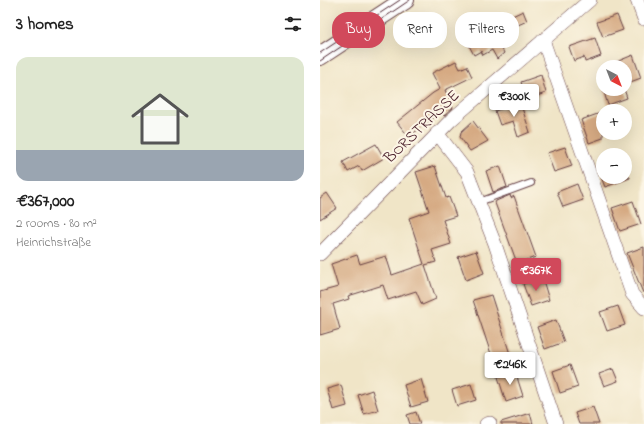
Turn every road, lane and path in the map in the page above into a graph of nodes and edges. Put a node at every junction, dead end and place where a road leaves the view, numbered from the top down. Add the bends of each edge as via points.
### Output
1 (405, 0) edge
2 (590, 0) edge
3 (637, 0) edge
4 (644, 19) edge
5 (543, 40) junction
6 (320, 56) edge
7 (437, 133) junction
8 (531, 183) dead end
9 (479, 202) junction
10 (320, 254) edge
11 (644, 308) edge
12 (556, 424) edge

1 - 6 main road
2 - 5 street, BORSTRASSE
3 - 4 street
5 - 7 street, BORSTRASSE
5 - 11 street via 632,294
7 - 9 street via 467,172
7 - 10 street, BORSTRASSE
8 - 9 lane
9 - 12 street

